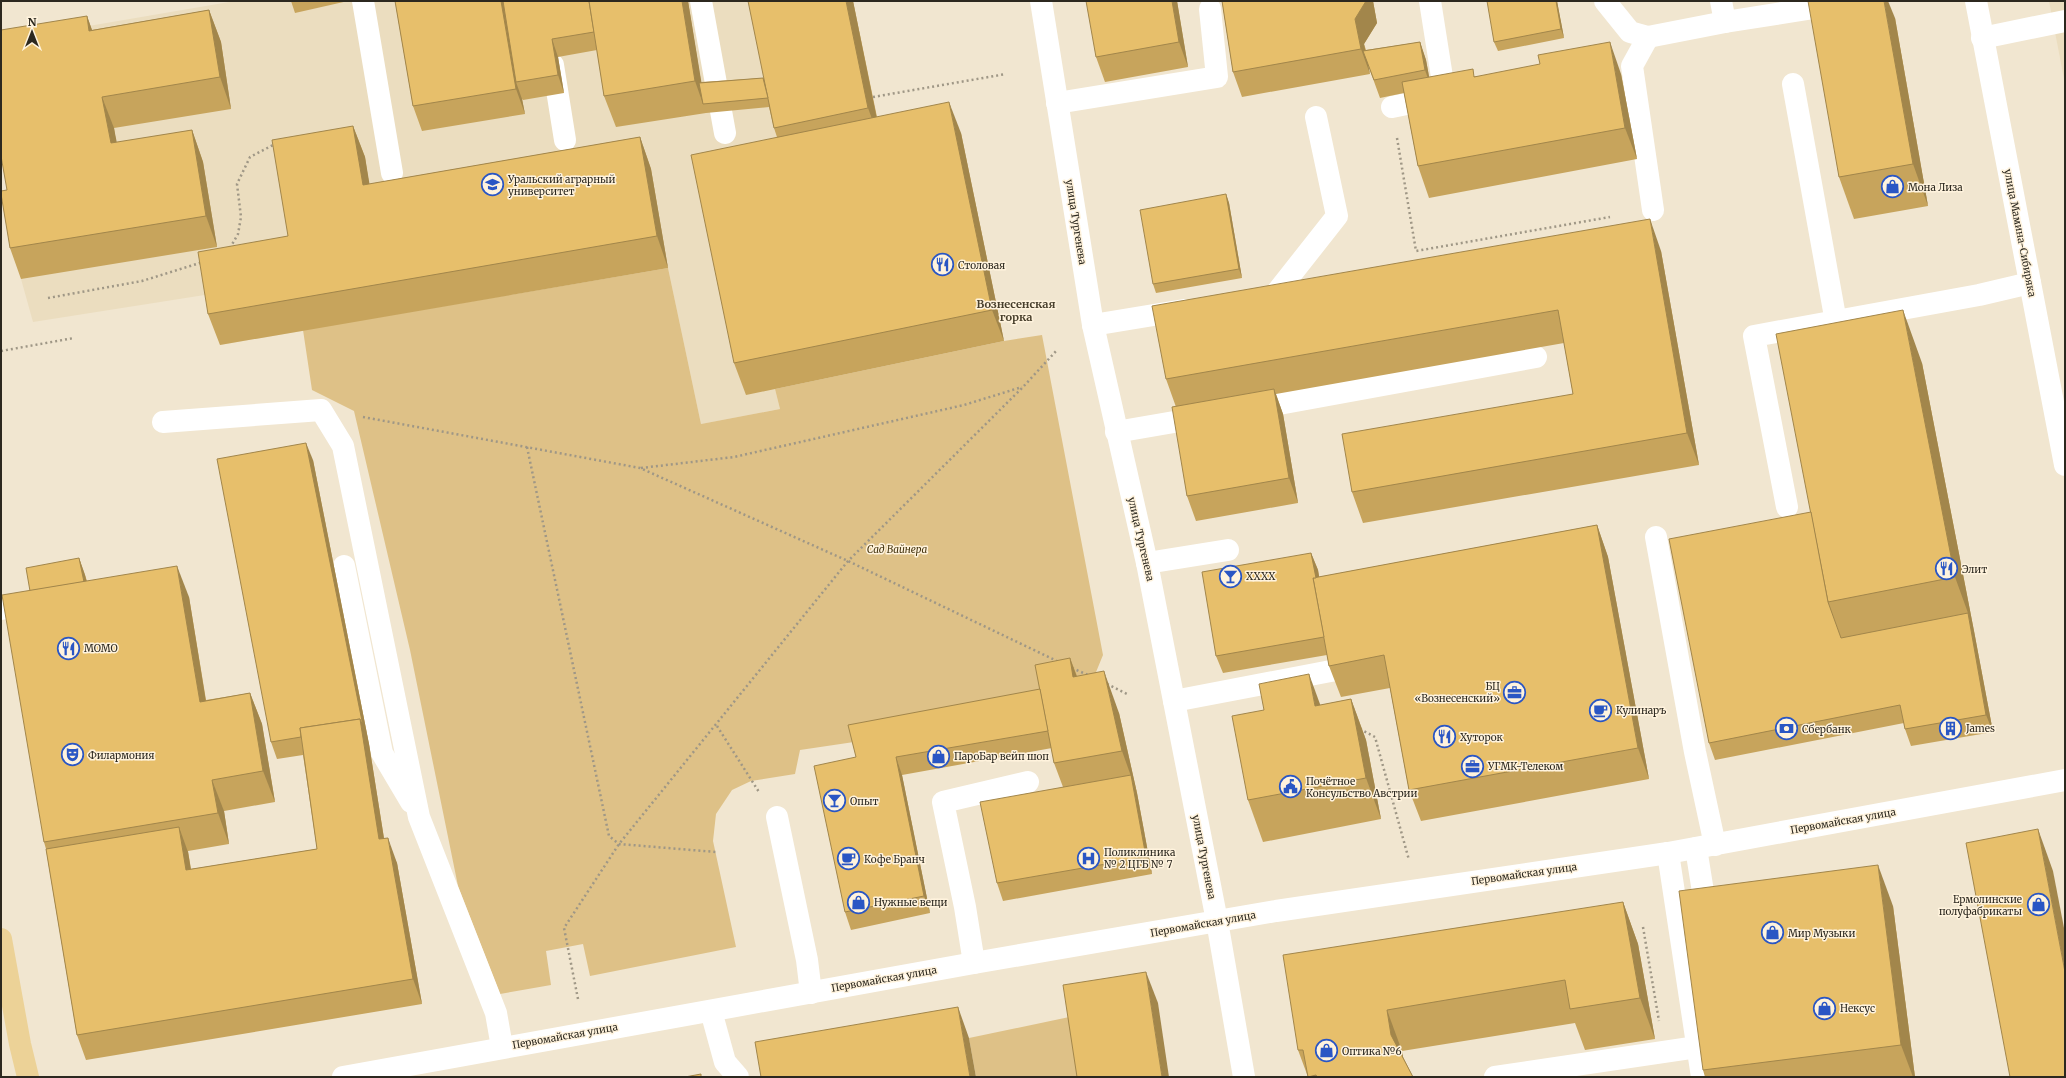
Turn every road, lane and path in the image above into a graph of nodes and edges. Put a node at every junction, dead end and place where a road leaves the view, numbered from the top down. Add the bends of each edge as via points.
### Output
1 (363, 1) edge
2 (701, 1) edge
3 (1041, 1) edge
4 (1430, 1) edge
5 (1605, 1) edge
6 (1858, 1) edge
7 (1976, 1) edge
8 (1210, 9) dead end
9 (1723, 11) edge
10 (2065, 21) edge
11 (1648, 37) junction
12 (1982, 38) junction
13 (550, 47) edge
14 (1006, 74) dead end
15 (1793, 84) dead end
16 (1468, 92) edge
17 (1445, 96) junction
18 (873, 97) dead end
19 (1057, 103) junction
20 (1392, 107) joint
21 (1316, 117) dead end
22 (724, 133) dead end
23 (565, 140) dead end
24 (278, 142) edge
25 (392, 173) dead end
26 (1654, 210) dead end
27 (1610, 217) dead end
28 (230, 249) edge
29 (206, 260) edge
30 (2030, 283) junction
31 (48, 298) dead end
32 (1244, 301) edge
33 (1206, 307) edge
34 (1836, 322) junction
35 (1093, 325) junction
36 (74, 338) dead end
37 (1, 350) edge
38 (1057, 350) dead end
39 (1536, 357) dead end
40 (1023, 387) junction
41 (321, 410) junction
42 (163, 422) dead end
43 (1116, 432) junction
44 (527, 447) junction
45 (2065, 465) edge
46 (640, 468) junction
47 (1787, 506) dead end
48 (1656, 537) dead end
49 (1228, 550) dead end
50 (848, 561) junction
51 (1147, 563) junction
52 (344, 566) dead end
53 (36, 603) edge
54 (1, 609) edge
55 (1063, 664) edge
56 (1070, 667) edge
57 (1336, 670) edge
58 (1092, 677) edge
59 (1106, 684) edge
60 (1127, 694) dead end
61 (1174, 701) junction
62 (716, 726) junction
63 (1355, 727) edge
64 (2065, 780) edge
65 (1028, 782) dead end
66 (419, 817) junction
67 (777, 817) joint
68 (619, 844) junction
69 (1705, 846) junction
70 (716, 852) dead end
71 (1668, 853) junction
72 (1410, 860) dead end
73 (1217, 921) junction
74 (1643, 927) dead end
75 (1709, 930) edge
76 (1, 939) edge
77 (974, 963) junction
78 (811, 993) junction
79 (578, 999) dead end
80 (711, 1011) junction
81 (502, 1047) junction
82 (1697, 1047) junction
83 (1664, 1052) junction
84 (28, 1077) edge
85 (343, 1077) edge
86 (738, 1077) edge
87 (1244, 1077) edge
88 (1496, 1077) edge
89 (1702, 1077) edge

1 - 25 street
2 - 22 street
3 - 19 street, улица Тургенева
4 - 17 street
5 - 11 street via 1630,32
6 - 9 street
7 - 12 street, улица Мамина-Сибиряка
8 - 19 street via 1217,77
9 - 11 street
10 - 12 street
11 - 26 street via 1632,66
12 - 30 street, улица Мамина-Сибиряка
13 - 23 street
14 - 18 path
15 - 34 street
16 - 17 street
17 - 20 street
19 - 35 street, улица Тургенева
20 - 27 path via 1416,250
21 - 32 street via 1337,216 1274,296
24 - 28 path via 250,157 237,184 241,217 238,234
29 - 31 path via 142,281
30 - 34 street
30 - 45 street, улица Мамина-Сибиряка
33 - 35 street
34 - 47 street via 1754,336
35 - 43 street, улица Тургенева
36 - 37 path
38 - 40 path
39 - 43 street
40 - 46 path via 964,405 734,457
40 - 50 path
41 - 42 street
41 - 44 path
41 - 66 street via 343,446
43 - 51 street, улица Тургенева
44 - 46 path
44 - 68 path via 609,836
46 - 50 path
48 - 69 street via 1695,752
49 - 51 street
50 - 55 path
50 - 62 path
51 - 61 street, улица Тургенева
52 - 66 street via 382,753
53 - 54 street
56 - 58 path
57 - 61 street
59 - 60 path
61 - 73 street, улица Тургенева
62 - 67 path
62 - 68 path
63 - 72 path via 1375,737
64 - 69 street, Первомайская улица
65 - 77 street via 943,802
66 - 81 street via 496,1013
67 - 78 street via 807,960
68 - 70 path
68 - 79 path via 564,928
69 - 71 street, Первомайская улица
69 - 75 street
71 - 73 street, Первомайская улица
71 - 82 street
73 - 77 street, Первомайская улица
73 - 87 street, улица Тургенева
74 - 83 path
76 - 84 main road
77 - 78 street, Первомайская улица
78 - 80 street, Первомайская улица
80 - 81 street, Первомайская улица
80 - 86 street via 724,1062
81 - 85 street, Первомайская улица
82 - 83 street
82 - 89 street
83 - 88 street

